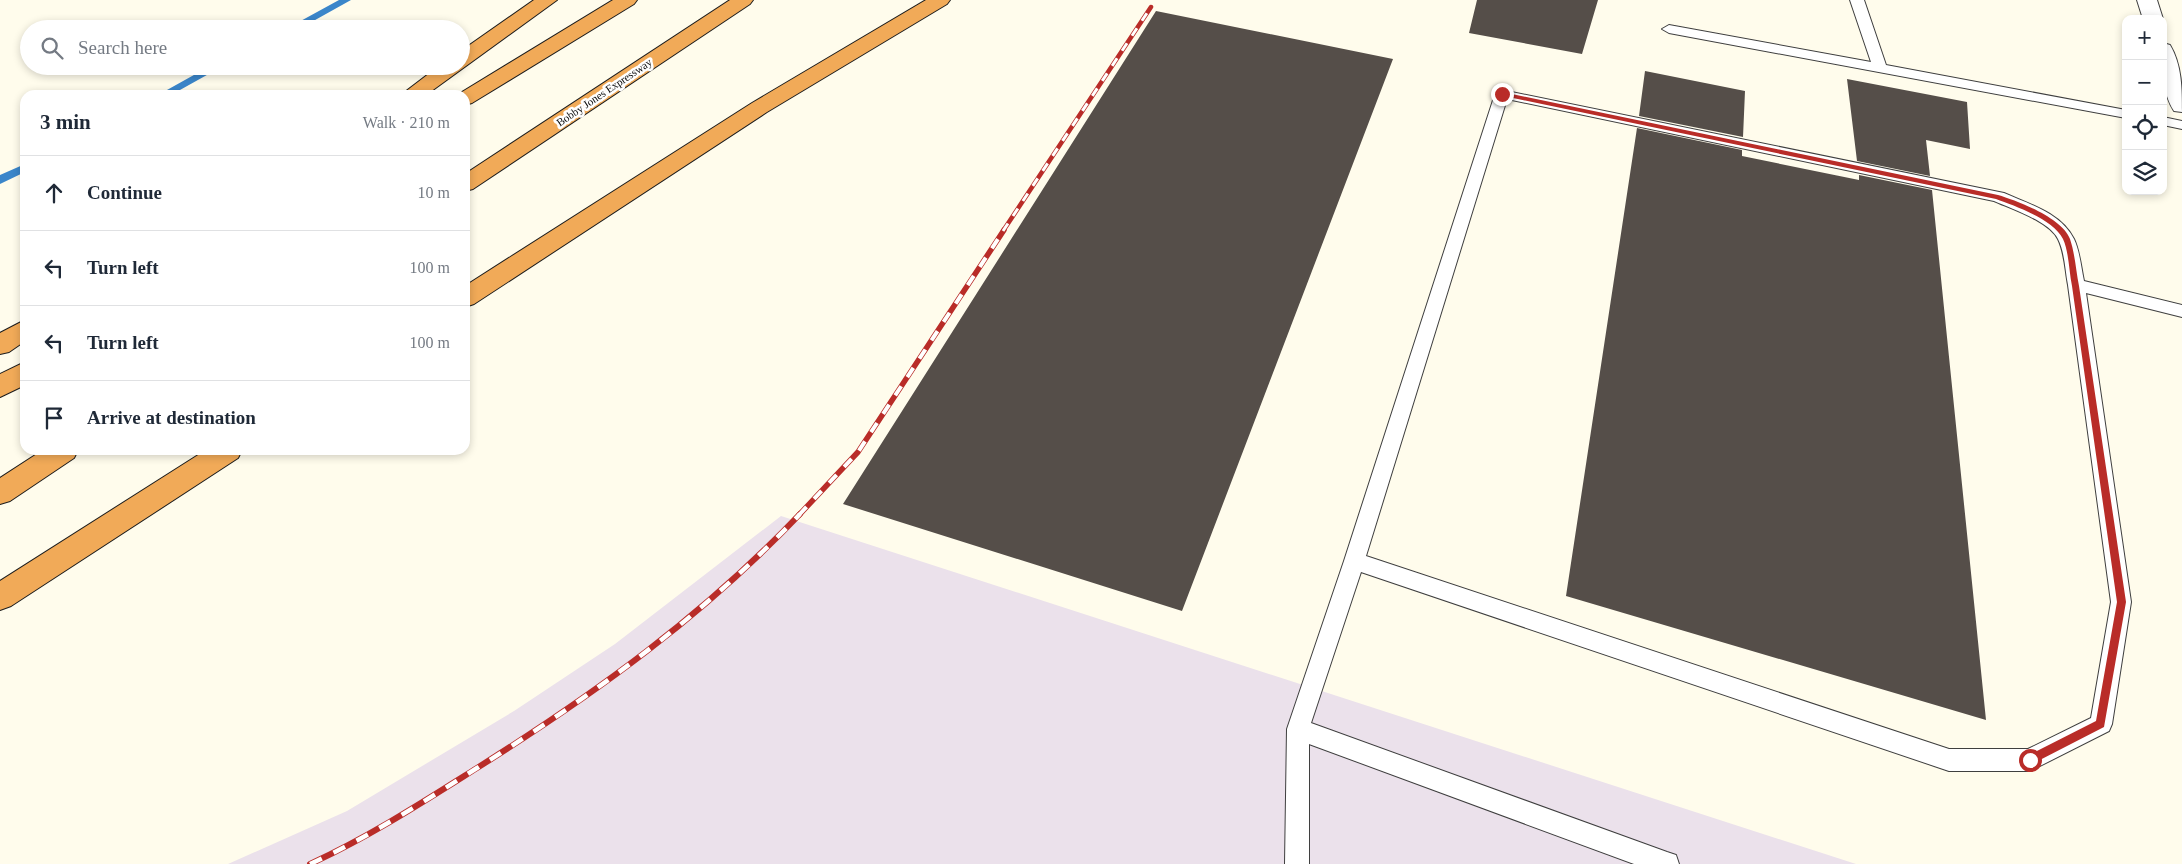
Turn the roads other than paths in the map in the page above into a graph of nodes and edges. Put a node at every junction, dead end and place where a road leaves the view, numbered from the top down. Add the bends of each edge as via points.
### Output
1 (548, 0) edge
2 (627, 0) edge
3 (743, 0) edge
4 (940, 0) edge
5 (1856, 0) edge
6 (2147, 0) edge
7 (2152, 15) edge
8 (1669, 29) dead end
9 (470, 55) edge
10 (2167, 60) edge
11 (1880, 68) junction
12 (440, 75) edge
13 (419, 90) edge
14 (470, 96) edge
15 (2182, 106) edge
16 (2122, 113) edge
17 (2167, 122) edge
18 (2182, 125) edge
19 (470, 181) edge
20 (2076, 286) junction
21 (470, 295) edge
22 (2182, 312) edge
23 (20, 332) edge
24 (0, 344) edge
25 (20, 375) edge
26 (0, 387) edge
27 (57, 455) edge
28 (220, 455) edge
29 (0, 493) edge
30 (1354, 561) junction
31 (0, 597) edge
32 (1298, 729) junction
33 (1297, 864) edge
34 (1667, 864) edge

1 - 9 highway
2 - 14 highway
3 - 19 highway, Bobby Jones Expressway
4 - 21 highway via 737,123
5 - 11 lane
6 - 7 street
8 - 11 lane
10 - 15 street
11 - 16 lane
12 - 13 highway
17 - 18 lane
20 - 22 lane
20 - 30 lane via 2066,238 2053,224 1998,197 1502,94
20 - 30 lane via 2121,602 2101,724 2030,760 1949,760
23 - 24 highway
25 - 26 highway
27 - 29 highway
28 - 31 highway
30 - 32 lane
32 - 33 lane
32 - 34 lane

